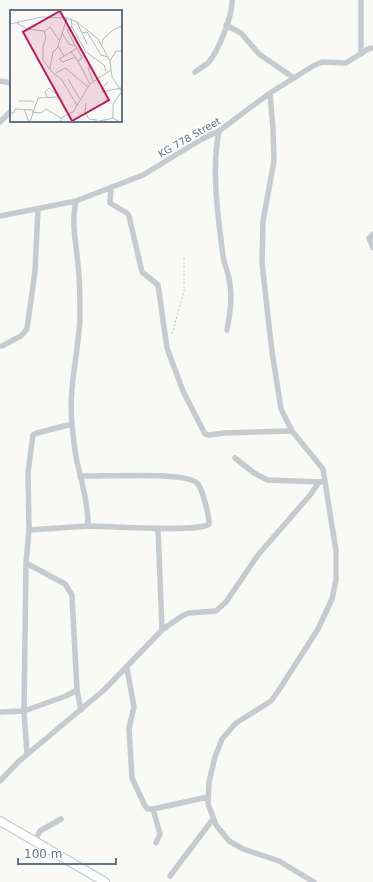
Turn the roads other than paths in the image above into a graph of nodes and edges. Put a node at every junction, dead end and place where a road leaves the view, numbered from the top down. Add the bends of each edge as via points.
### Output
1 (232, 0) edge
2 (361, 0) edge
3 (226, 25) junction
4 (373, 48) edge
5 (361, 54) junction
6 (195, 72) dead end
7 (294, 78) junction
8 (0, 81) edge
9 (10, 83) edge
10 (270, 93) junction
11 (10, 112) edge
12 (0, 122) edge
13 (219, 131) junction
14 (111, 187) junction
15 (76, 201) junction
16 (38, 209) junction
17 (0, 216) edge
18 (373, 234) edge
19 (373, 248) edge
20 (227, 330) dead end
21 (2, 346) dead end
22 (72, 424) junction
23 (292, 431) junction
24 (235, 458) dead end
25 (80, 476) junction
26 (321, 482) junction
27 (88, 526) junction
28 (158, 528) junction
29 (29, 530) junction
30 (26, 563) junction
31 (162, 630) junction
32 (127, 668) junction
33 (77, 690) junction
34 (81, 710) junction
35 (24, 711) junction
36 (0, 712) edge
37 (27, 754) junction
38 (0, 780) edge
39 (208, 797) junction
40 (153, 809) junction
41 (61, 819) dead end
42 (213, 819) junction
43 (0, 821) edge
44 (34, 842) junction
45 (156, 843) dead end
46 (170, 876) dead end
47 (105, 882) edge
48 (314, 882) edge

1 - 3 street via 232,12
2 - 5 street
3 - 6 street via 211,58
3 - 7 street via 242,33 259,54
4 - 5 street, KG 778 Street
5 - 7 street, KG 778 Street via 346,63 322,62
7 - 10 street, KG 778 Street
8 - 9 street
10 - 13 street, KG 778 Street
10 - 23 street via 274,161 263,221 262,263 278,394 281,409
11 - 12 street
13 - 14 street, KG 778 Street via 143,175
13 - 20 street via 215,151 217,198 224,260 231,288
14 - 15 street, KG 778 Street
14 - 23 street via 110,203 127,213 143,275 158,285 167,348 183,391 205,434
15 - 16 street, KG 778 Street
15 - 22 street via 72,217 78,265 80,316 78,350 70,393
16 - 17 street, KG 778 Street
16 - 21 street via 35,271 27,329 21,336
18 - 19 street via 369,238
22 - 25 street
22 - 29 street via 34,435 28,472
23 - 26 street via 323,469
24 - 26 street via 261,478
25 - 27 street
25 - 28 street via 180,477 197,483 209,524 202,527
26 - 31 street via 258,555 226,602 216,611 182,616
26 - 39 street via 336,551 336,580 332,599 318,629 279,690 270,701 236,723 222,739 213,763
27 - 28 street
27 - 29 street
28 - 31 street
29 - 30 street
30 - 33 street via 65,584 72,595
30 - 35 street
31 - 32 street
32 - 34 street
32 - 40 street via 134,707 129,728 132,778 145,806
33 - 34 street
33 - 35 street
34 - 37 street
35 - 36 street
35 - 37 street
37 - 38 street
39 - 40 street
39 - 42 street
40 - 45 street via 160,834
41 - 44 street via 40,831
42 - 46 street
42 - 48 street via 229,841 243,849 279,861
43 - 44 street
44 - 47 street

